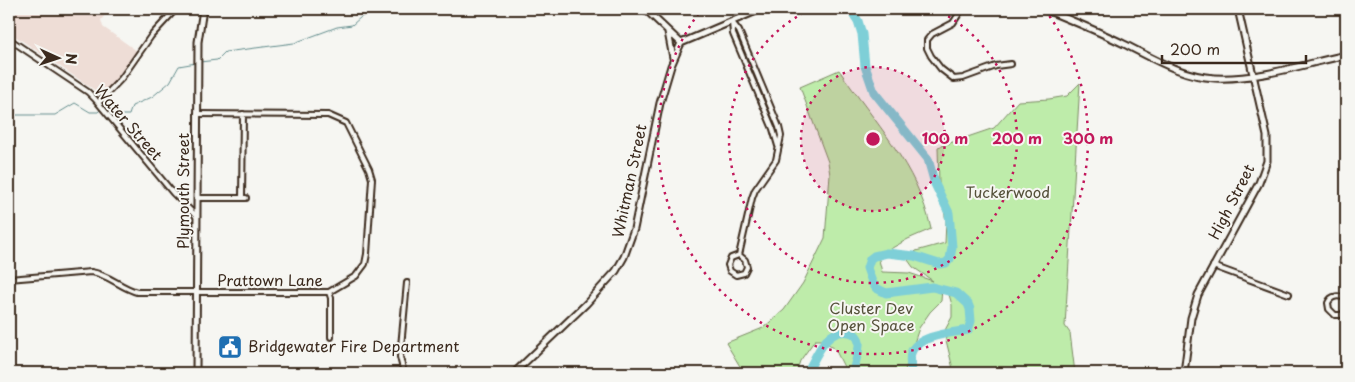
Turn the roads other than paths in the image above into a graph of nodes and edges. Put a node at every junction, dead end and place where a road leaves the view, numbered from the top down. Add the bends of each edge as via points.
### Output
1 (176, 9) edge
2 (202, 9) edge
3 (645, 9) edge
4 (761, 9) edge
5 (962, 9) edge
6 (1044, 9) edge
7 (1239, 9) edge
8 (732, 22) junction
9 (668, 31) junction
10 (9, 39) edge
11 (681, 43) junction
12 (1346, 56) edge
13 (674, 59) junction
14 (1011, 64) dead end
15 (757, 74) junction
16 (1253, 75) junction
17 (751, 77) junction
18 (763, 88) junction
19 (757, 91) junction
20 (102, 106) junction
21 (197, 114) junction
22 (243, 114) junction
23 (778, 146) junction
24 (197, 198) junction
25 (197, 216) junction
26 (739, 255) junction
27 (1213, 266) junction
28 (9, 278) edge
29 (407, 283) dead end
30 (196, 291) junction
31 (329, 292) junction
32 (1289, 294) dead end
33 (1346, 300) edge
34 (1346, 311) edge
35 (331, 337) dead end
36 (196, 373) edge
37 (404, 373) edge
38 (514, 373) edge
39 (1184, 373) edge

1 - 20 street via 151,36
2 - 21 street, Plymouth Street
3 - 9 street
4 - 8 street
5 - 14 street via 953,23 932,34 928,40 928,52 941,69 951,78 958,79
6 - 16 street via 1181,71 1215,78
7 - 16 street, High Street
8 - 11 street
8 - 15 street
8 - 17 street via 733,34
9 - 11 street
9 - 13 street
10 - 20 street, Water Street via 88,92
11 - 13 street, Whitman Street
12 - 16 street
13 - 38 street, Whitman Street via 658,115 634,229 624,257 616,271 586,304
15 - 17 street
15 - 18 street
16 - 27 street, High Street via 1268,136 1267,161
17 - 19 street
18 - 19 street
18 - 23 street via 780,129
19 - 23 street
20 - 25 street, Water Street
21 - 22 street, Prattown Lane
21 - 24 street, Plymouth Street
22 - 24 street via 244,198
22 - 31 street, Prattown Lane via 313,114 337,118 346,123 369,169 372,186 365,264 356,276
23 - 26 street via 775,162 752,198
24 - 25 street, Plymouth Street
25 - 30 street, Plymouth Street
26 - 26 street via 746,260 747,267 736,275 728,265 732,257
27 - 32 street
27 - 39 street, High Street via 1193,311
28 - 30 street, Prattown Lane via 92,272 137,292
29 - 37 street via 400,357
30 - 31 street, Prattown Lane
30 - 36 street, Plymouth Street
31 - 35 street
33 - 34 street via 1337,296 1328,303 1335,315 1341,316

